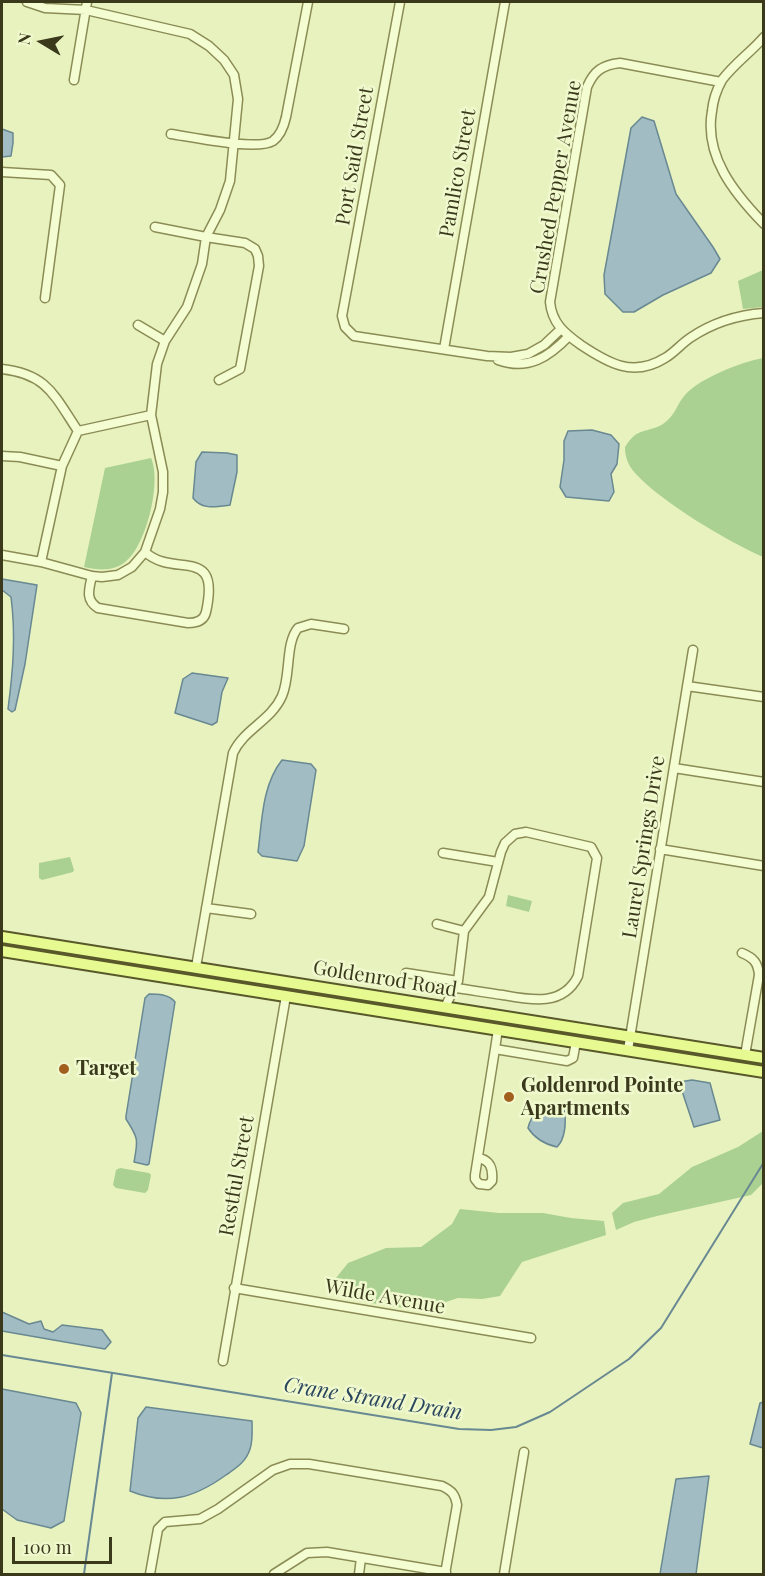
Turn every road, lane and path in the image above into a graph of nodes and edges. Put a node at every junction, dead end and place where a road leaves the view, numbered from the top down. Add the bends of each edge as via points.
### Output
1 (27, 2) edge
2 (308, 2) edge
3 (400, 2) edge
4 (505, 2) edge
5 (87, 6) edge
6 (764, 37) edge
7 (74, 80) dead end
8 (721, 82) junction
9 (171, 134) dead end
10 (234, 143) junction
11 (2, 172) edge
12 (764, 224) edge
13 (155, 227) dead end
14 (206, 237) junction
15 (45, 298) dead end
16 (764, 313) edge
17 (138, 325) dead end
18 (561, 329) junction
19 (569, 336) junction
20 (165, 341) junction
21 (444, 349) junction
22 (487, 356) junction
23 (2, 369) edge
24 (219, 380) dead end
25 (151, 415) junction
26 (78, 431) junction
27 (2, 456) edge
28 (63, 466) junction
29 (145, 552) junction
30 (2, 555) edge
31 (41, 562) junction
32 (92, 576) junction
33 (344, 629) dead end
34 (693, 650) dead end
35 (687, 686) junction
36 (764, 698) edge
37 (674, 768) junction
38 (764, 782) edge
39 (660, 849) junction
40 (443, 854) dead end
41 (498, 862) junction
42 (764, 866) edge
43 (206, 908) junction
44 (250, 914) dead end
45 (437, 924) dead end
46 (464, 931) junction
47 (2, 936) edge
48 (37, 942) junction
49 (2, 951) edge
50 (742, 953) dead end
51 (34, 956) junction
52 (107, 968) junction
53 (195, 968) junction
54 (406, 973) dead end
55 (457, 985) junction
56 (374, 995) junction
57 (286, 996) junction
58 (445, 1007) junction
59 (361, 1008) junction
60 (498, 1029) junction
61 (630, 1037) junction
62 (576, 1042) junction
63 (495, 1049) junction
64 (628, 1050) junction
65 (651, 1054) junction
66 (745, 1055) junction
67 (764, 1058) edge
68 (764, 1064) edge
69 (740, 1068) junction
70 (764, 1072) edge
71 (478, 1158) dead end
72 (234, 1288) junction
73 (531, 1338) dead end
74 (223, 1361) dead end
75 (524, 1452) dead end
76 (361, 1558) junction
77 (445, 1573) edge
78 (150, 1575) edge
79 (274, 1575) edge
80 (359, 1575) edge
81 (504, 1575) edge

1 - 5 street via 45,8
2 - 10 street via 283,130 263,145
3 - 21 street, Port Said Street via 342,316 345,327 354,336
4 - 21 street, Pamlico Street
5 - 7 street
5 - 10 street via 190,34 209,46 234,75 238,99
6 - 8 street
8 - 12 street via 711,118 715,158 743,201
8 - 18 street, Crushed Pepper Avenue via 620,63 609,64 592,75 550,302
9 - 10 street
10 - 14 street via 230,181
11 - 15 street via 51,175 60,185
13 - 14 street
14 - 20 street via 187,307
14 - 24 street via 245,243 258,255 240,369
16 - 19 street via 714,325 666,358 635,368 604,360
17 - 20 street
18 - 19 street
18 - 22 street via 528,354
19 - 22 street via 541,360 523,365
20 - 25 street via 157,364
21 - 22 street
23 - 26 street via 31,375 44,385
25 - 26 street
25 - 29 street via 163,472 163,492
26 - 28 street
27 - 28 street
28 - 31 street
29 - 32 street via 118,575
29 - 32 street via 155,560 205,572 209,580 202,620 188,623 98,608 88,592
30 - 31 street
31 - 32 street
33 - 43 street via 311,624 298,628 292,637 288,680 282,697 274,711 236,747
34 - 35 street, Laurel Springs Drive
35 - 36 street
35 - 37 street, Laurel Springs Drive
37 - 38 street
37 - 39 street, Laurel Springs Drive
39 - 42 street
39 - 61 street, Laurel Springs Drive
40 - 41 street
41 - 46 street via 489,897
41 - 55 street via 505,843 522,832 594,849 597,862 578,976 562,994 543,1000
43 - 44 street
43 - 53 street
45 - 46 street
46 - 55 street
47 - 48 main road, Goldenrod Road
48 - 51 street
48 - 53 main road, Goldenrod Road
49 - 51 main road, Goldenrod Road
50 - 66 street via 758,966 759,975
51 - 52 main road, Goldenrod Road
52 - 53 main road via 130,965 183,972
52 - 57 main road, Goldenrod Road
53 - 56 main road, Goldenrod Road
54 - 55 street
55 - 58 street
56 - 57 main road via 350,999 296,990
56 - 58 main road, Goldenrod Road
57 - 59 main road, Goldenrod Road
57 - 72 street, Restful Street
58 - 59 main road via 434,1014 378,1005
58 - 61 main road, Goldenrod Road
59 - 60 main road, Goldenrod Road
60 - 62 main road, Goldenrod Road
60 - 63 street
61 - 64 street, Laurel Springs Drive
61 - 66 main road, Goldenrod Road
62 - 63 street via 573,1058 567,1061
62 - 64 main road, Goldenrod Road
63 - 71 street
64 - 65 main road, Goldenrod Road
65 - 66 main road via 732,1060
65 - 69 main road, Goldenrod Road
66 - 67 main road, Goldenrod Road
68 - 69 main road via 752,1062
69 - 70 main road, Goldenrod Road
72 - 73 street, Wilde Avenue
72 - 74 street, Restful Street
75 - 81 street
76 - 77 street
76 - 79 street via 307,1553
76 - 80 street
77 - 78 street via 457,1505 455,1495 442,1485 290,1464 273,1470 200,1519 165,1522 158,1529

